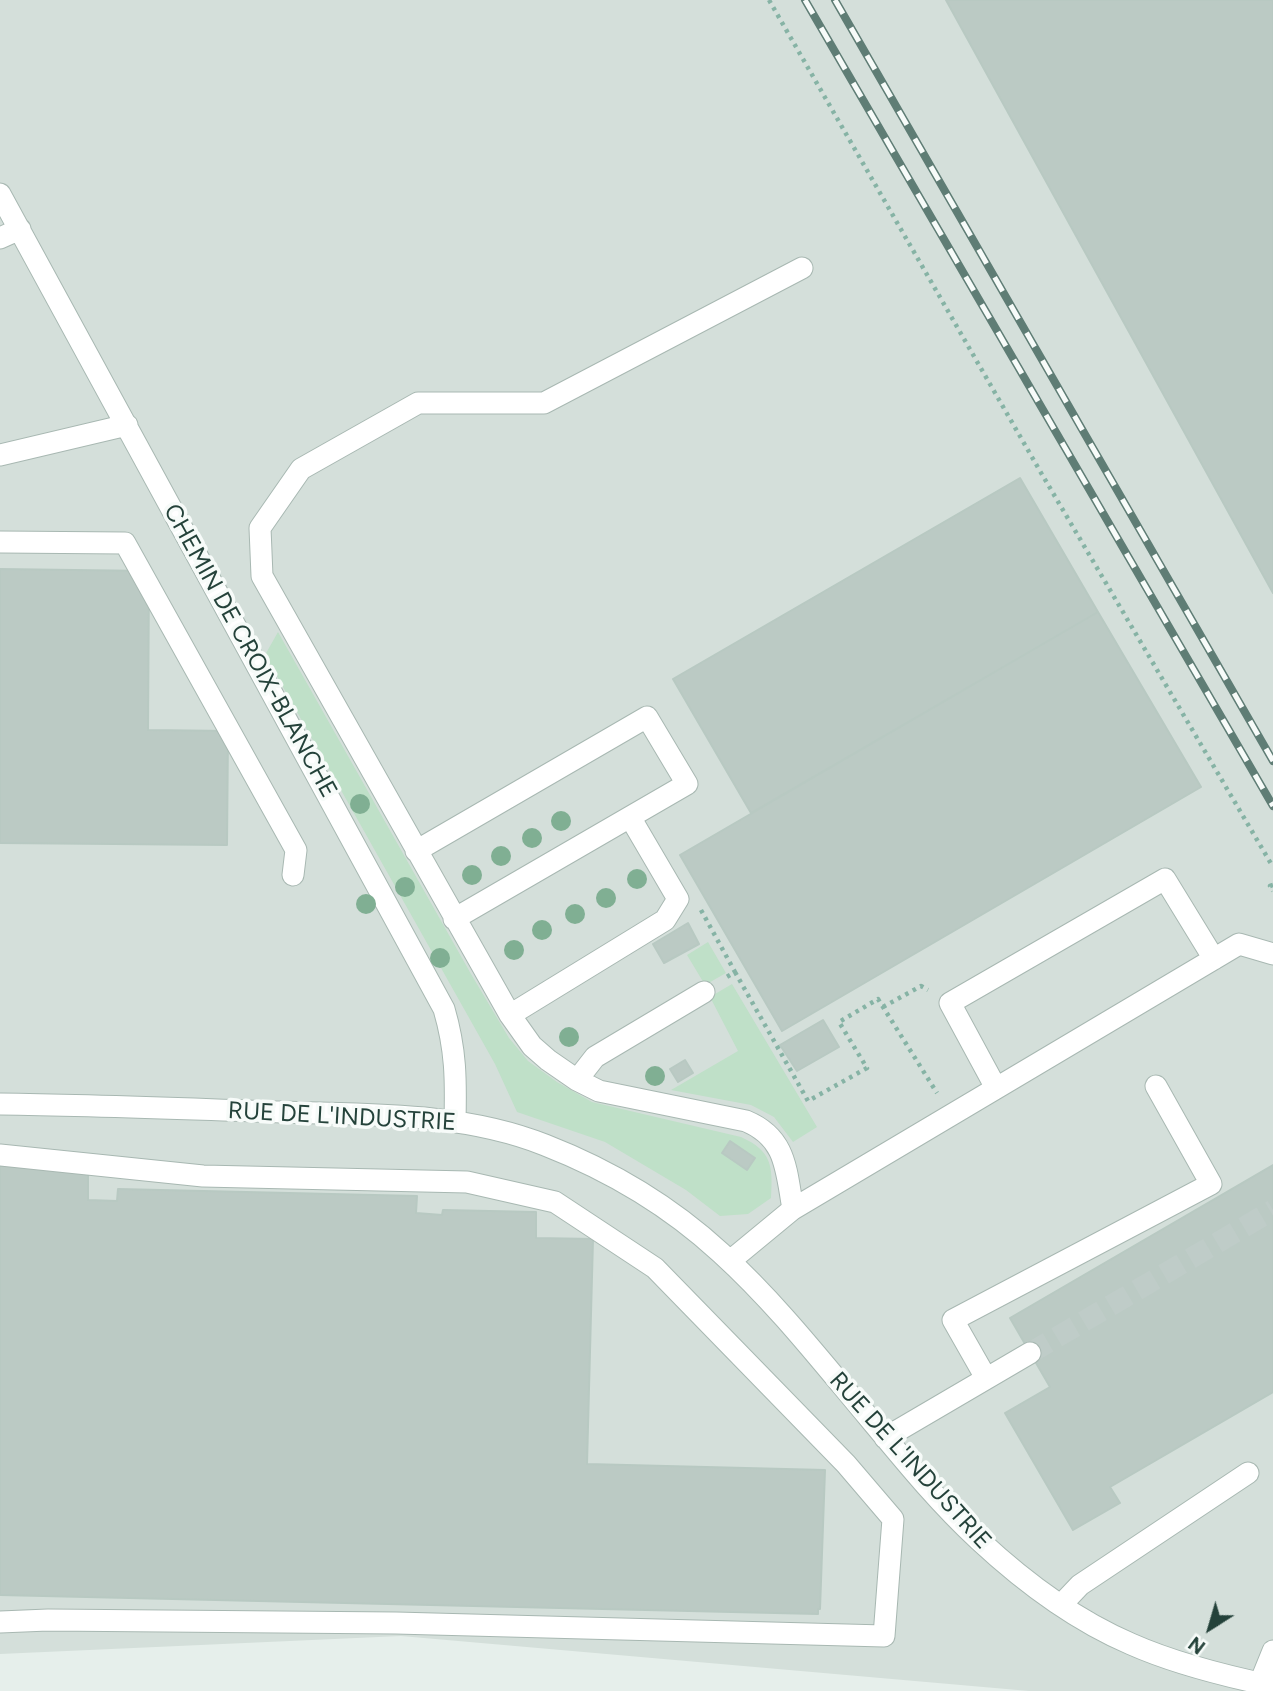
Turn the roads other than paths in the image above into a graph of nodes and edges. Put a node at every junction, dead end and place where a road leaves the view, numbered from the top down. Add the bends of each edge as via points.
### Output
1 (0, 194) edge
2 (10, 233) edge
3 (802, 268) dead end
4 (127, 425) junction
5 (0, 455) edge
6 (0, 542) edge
7 (630, 817) junction
8 (416, 851) junction
9 (293, 875) dead end
10 (454, 919) junction
11 (1273, 954) edge
12 (1214, 959) junction
13 (704, 992) road end
14 (509, 1015) junction
15 (577, 1080) junction
16 (1156, 1086) dead end
17 (996, 1088) junction
18 (0, 1104) edge
19 (455, 1122) junction
20 (0, 1155) edge
21 (793, 1209) junction
22 (730, 1261) junction
23 (1030, 1353) tunnel mouth
24 (986, 1378) junction
25 (886, 1438) junction
26 (1248, 1472) dead end
27 (1060, 1605) junction
28 (0, 1622) edge
29 (1273, 1651) edge
30 (1266, 1684) edge

1 - 2 street, CHEMIN DE CROIX-BLANCHE
2 - 4 street, CHEMIN DE CROIX-BLANCHE
3 - 8 street via 544,404 418,403 301,469 260,528 262,576
4 - 5 street
4 - 19 street, CHEMIN DE CROIX-BLANCHE via 444,1009 456,1069
6 - 9 street via 125,543 296,850
7 - 8 street via 687,784 647,717
7 - 10 street
7 - 14 street via 678,899 664,920
8 - 10 street
10 - 14 street
11 - 12 street via 1239,944
12 - 17 street
12 - 17 street via 1165,879 950,1003
13 - 15 street via 595,1057
14 - 15 street via 533,1046
15 - 21 street via 599,1091 758,1126 784,1155
16 - 24 street via 1211,1184 953,1321
17 - 21 street
18 - 19 street, RUE DE L'INDUSTRIE via 390,1115
19 - 22 street, RUE DE L'INDUSTRIE via 523,1137 605,1173 666,1209
20 - 28 street via 203,1176 467,1182 555,1202 655,1268 846,1464 892,1519 884,1636 396,1623
21 - 22 street
22 - 25 street, RUE DE L'INDUSTRIE
23 - 24 street
24 - 25 street
25 - 27 street, RUE DE L'INDUSTRIE via 975,1536
26 - 27 street via 1080,1585
27 - 30 street, RUE DE L'INDUSTRIE via 1150,1652
29 - 30 street

